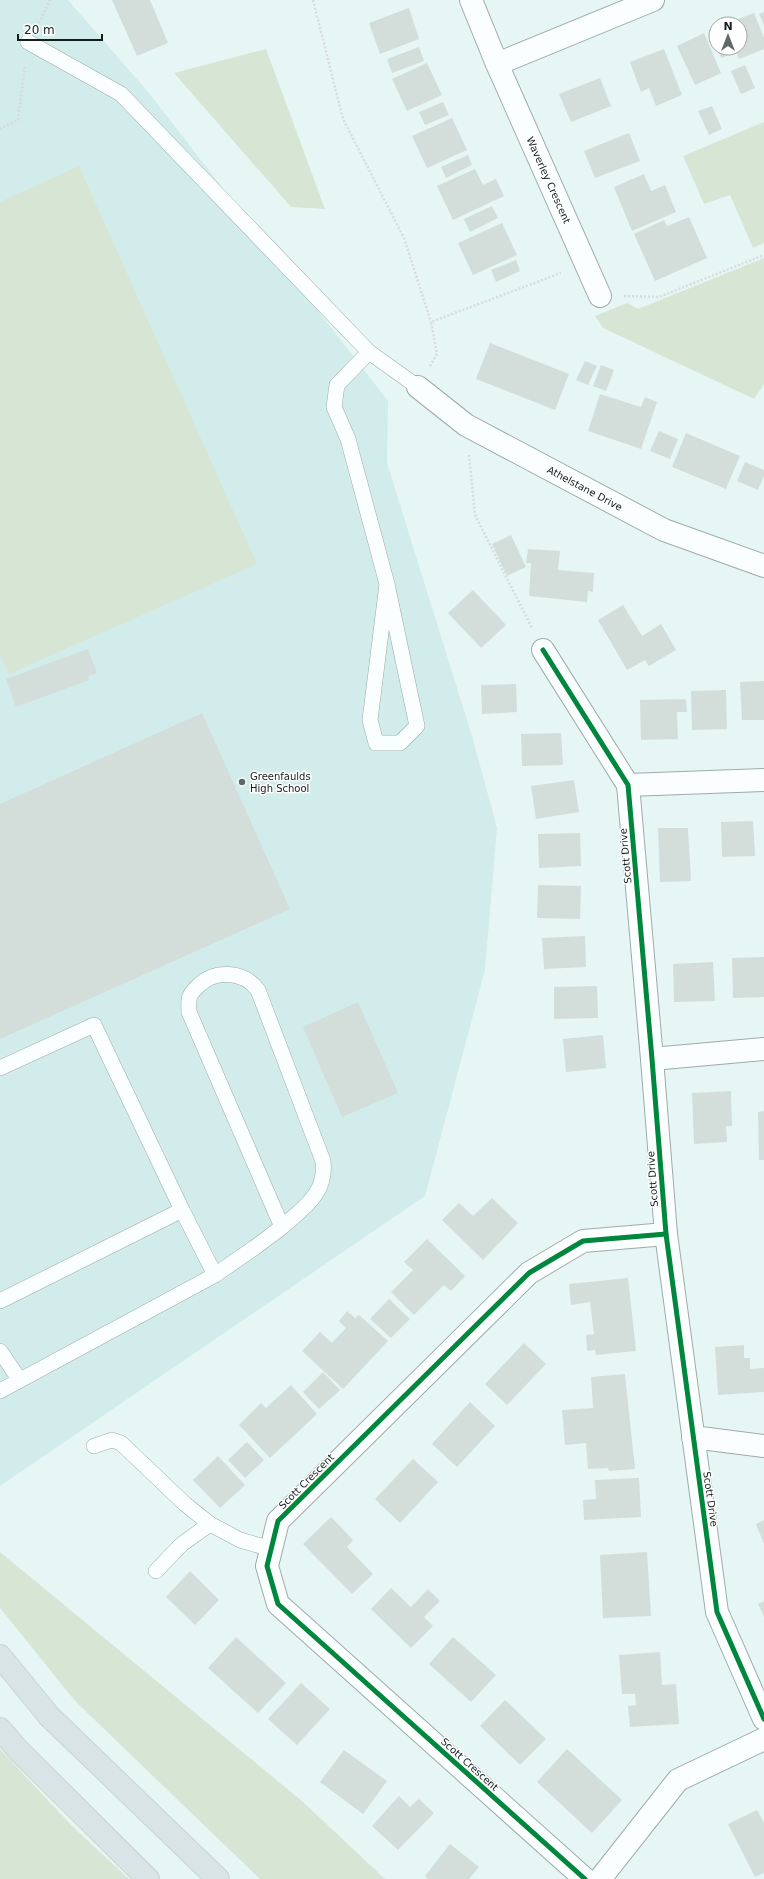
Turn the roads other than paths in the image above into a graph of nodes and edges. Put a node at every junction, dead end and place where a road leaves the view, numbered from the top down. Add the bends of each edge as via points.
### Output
1 (471, 0) edge
2 (653, 0) edge
3 (28, 42) road end
4 (497, 64) junction
5 (600, 296) road end
6 (369, 352) junction
7 (418, 386) joint
8 (764, 566) edge
9 (387, 584) junction
10 (543, 650) road end
11 (764, 780) edge
12 (628, 785) junction
13 (764, 1049) edge
14 (652, 1059) junction
15 (0, 1068) edge
16 (182, 1210) junction
17 (282, 1227) junction
18 (666, 1234) junction
19 (215, 1275) junction
20 (0, 1301) edge
21 (0, 1351) edge
22 (19, 1379) junction
23 (0, 1391) edge
24 (693, 1437) junction
25 (94, 1446) dead end
26 (764, 1446) edge
27 (210, 1524) junction
28 (271, 1549) junction
29 (156, 1571) dead end
30 (0, 1656) edge
31 (764, 1720) edge
32 (0, 1729) edge
33 (764, 1739) edge
34 (148, 1879) edge
35 (218, 1879) edge
36 (585, 1879) edge
37 (600, 1879) edge

1 - 4 street, Waverley Crescent
2 - 4 street
3 - 6 lane via 120,94
4 - 5 street, Waverley Crescent
6 - 7 lane
6 - 9 lane via 337,385 334,407 348,439
7 - 8 street, Athelstane Drive via 466,424 664,530
9 - 9 lane via 417,726 400,743 376,742 370,720
10 - 12 street, Scott Drive
11 - 12 street
12 - 14 street, Scott Drive
13 - 14 street
14 - 18 street, Scott Drive
15 - 16 lane via 94,1025
16 - 19 lane
16 - 20 lane
17 - 17 lane via 189,1012 190,996 193,991 202,982 217,975 240,976 253,983 258,990 323,1161 323,1178 317,1194
17 - 19 lane
18 - 24 street, Scott Drive
18 - 28 street, Scott Crescent via 583,1241 529,1273 278,1521
19 - 22 lane
21 - 22 lane
22 - 23 lane
24 - 26 street
24 - 31 street, Scott Drive via 717,1612
25 - 27 lane via 112,1440 121,1443 185,1504
27 - 28 lane via 240,1540
27 - 29 lane via 182,1544
28 - 36 street, Scott Crescent via 267,1566 278,1604
30 - 35 main road via 49,1716
32 - 34 main road
33 - 37 street via 678,1780

